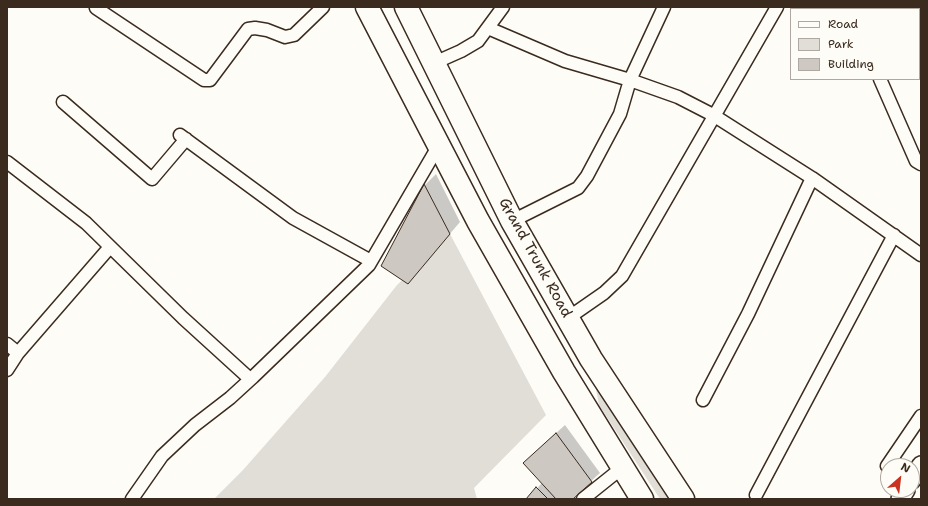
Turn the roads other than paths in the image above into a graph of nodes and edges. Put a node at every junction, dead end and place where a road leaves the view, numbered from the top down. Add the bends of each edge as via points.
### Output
1 (323, 7) edge
2 (367, 7) edge
3 (406, 7) edge
4 (503, 7) edge
5 (664, 7) edge
6 (777, 7) edge
7 (96, 8) edge
8 (488, 28) junction
9 (434, 63) junction
10 (630, 80) junction
11 (880, 80) edge
12 (63, 102) dead end
13 (713, 115) junction
14 (439, 145) junction
15 (7, 162) edge
16 (921, 164) edge
17 (812, 178) junction
18 (512, 221) junction
19 (894, 235) junction
20 (110, 247) junction
21 (921, 255) edge
22 (371, 261) junction
23 (568, 318) junction
24 (7, 344) edge
25 (18, 353) junction
26 (591, 359) junction
27 (7, 370) edge
28 (564, 372) junction
29 (250, 379) junction
30 (703, 400) dead end
31 (921, 416) edge
32 (892, 458) edge
33 (623, 467) junction
34 (756, 495) dead end
35 (132, 499) edge
36 (583, 499) edge
37 (642, 499) edge
38 (683, 499) edge

1 - 7 street via 294,35 285,37 266,30 248,29 210,80 204,80
2 - 14 highway, Grand Trunk Road
3 - 9 highway, Grand Trunk Road
4 - 8 street
5 - 10 street
6 - 13 street
8 - 9 street via 478,41
8 - 10 street via 565,61
9 - 18 highway, Grand Trunk Road
10 - 13 street via 678,97
10 - 18 street via 620,114 578,188
11 - 16 street via 916,162
12 - 22 street via 152,179 183,137 293,218
13 - 17 street
13 - 23 street via 622,276 604,293
14 - 22 street
14 - 28 highway, Grand Trunk Road via 478,221
15 - 20 street via 86,223
17 - 19 street
17 - 30 street via 748,314
18 - 23 highway, Grand Trunk Road
19 - 21 street
19 - 34 street
20 - 25 street
20 - 29 street
22 - 29 street
23 - 26 highway, Grand Trunk Road
24 - 25 street
25 - 27 street
26 - 28 highway
26 - 38 highway, Grand Trunk Road
28 - 33 highway, Grand Trunk Road
29 - 35 street via 162,456
31 - 32 street
33 - 36 street
33 - 37 highway, Grand Trunk Road

